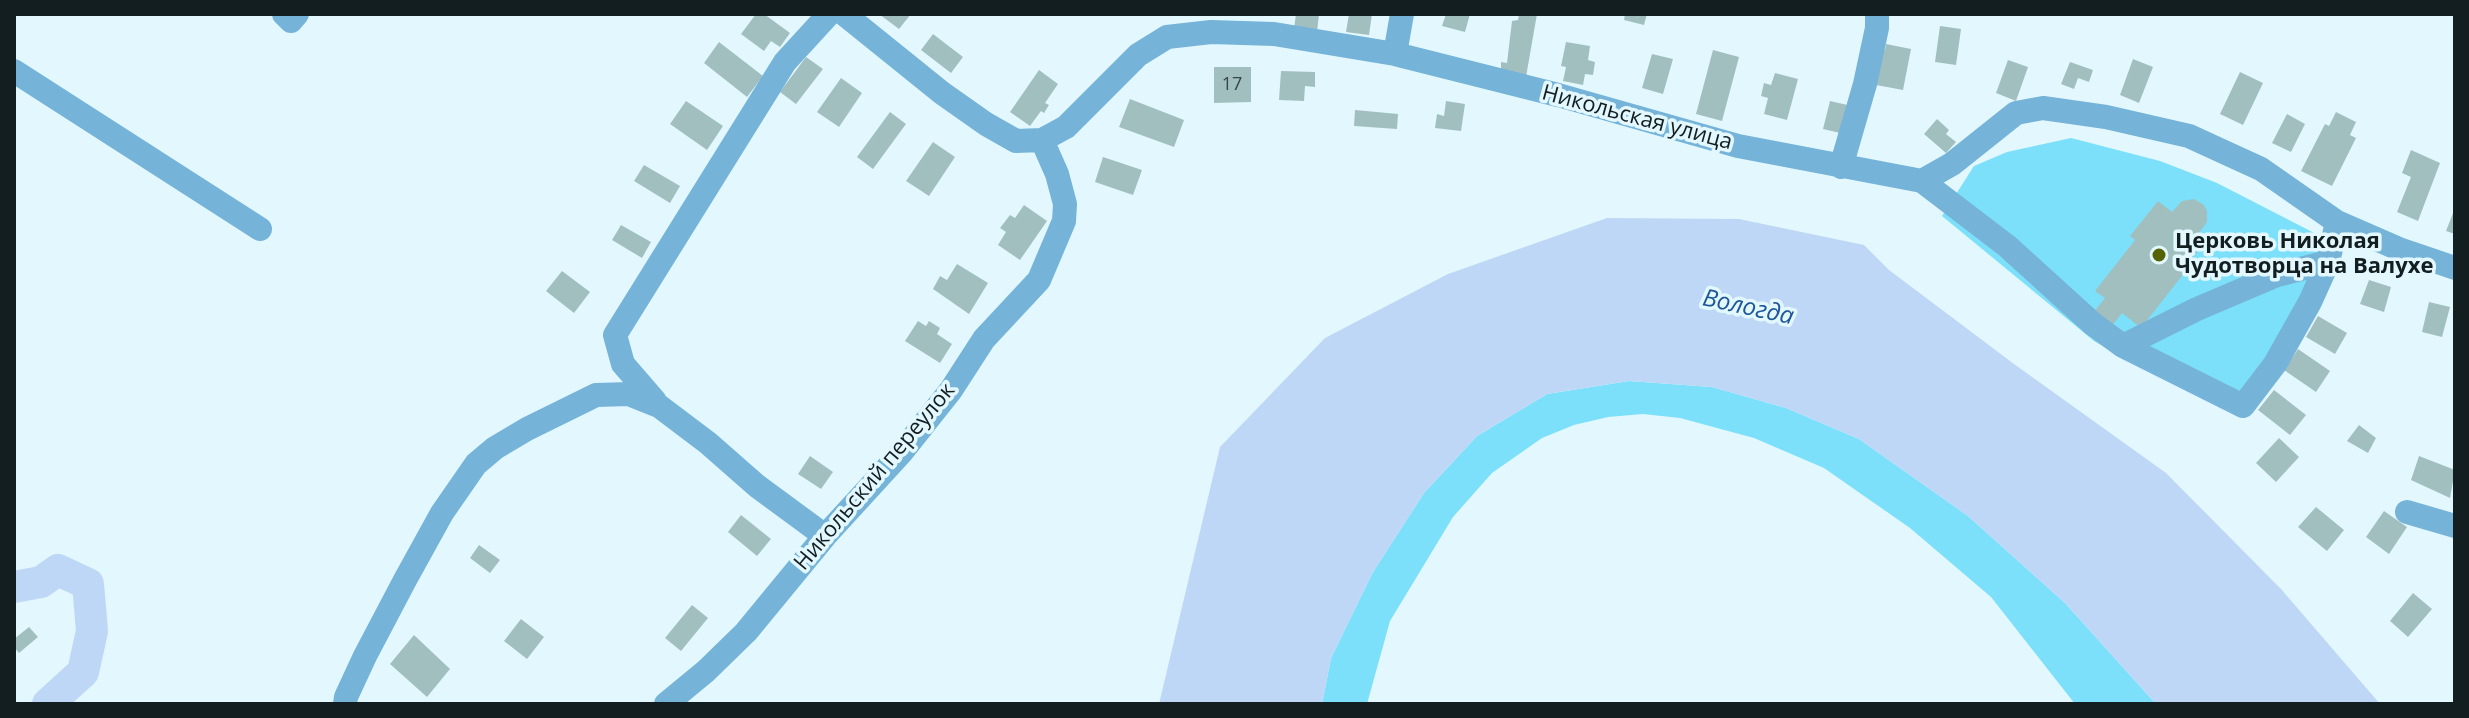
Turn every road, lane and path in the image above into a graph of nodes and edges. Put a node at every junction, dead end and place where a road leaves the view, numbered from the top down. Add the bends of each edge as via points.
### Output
1 (284, 14) edge
2 (297, 14) edge
3 (829, 14) edge
4 (844, 14) edge
5 (1402, 14) edge
6 (1877, 14) edge
7 (1395, 54) junction
8 (14, 71) edge
9 (1042, 140) junction
10 (1841, 167) junction
11 (1922, 181) junction
12 (2337, 222) junction
13 (260, 229) dead end
14 (2328, 262) junction
15 (2455, 268) edge
16 (2123, 346) junction
17 (659, 406) junction
18 (2407, 512) dead end
19 (2455, 526) edge
20 (825, 536) junction
21 (345, 704) edge
22 (666, 704) edge

1 - 2 street via 291,21
3 - 17 street via 785,62 615,335 623,364
4 - 9 street via 986,124 1016,141
5 - 7 street
6 - 10 street via 1865,84
7 - 9 street, Никольская улица via 1274,34 1167,37 1138,55 1066,127
7 - 10 street, Никольская улица via 1738,146
8 - 13 street
9 - 20 street, Никольский переулок via 1065,204 1064,221 1039,280 984,339 901,453
10 - 11 street, Никольская улица
11 - 12 street via 2016,113 2043,108 2189,136 2261,169
11 - 16 street
12 - 14 street
12 - 15 street
14 - 16 street via 2277,275
14 - 16 street via 2275,364 2243,406
17 - 20 street
17 - 21 street via 629,394 596,395 527,429 476,464 405,580
18 - 19 street
20 - 22 street, Никольский переулок via 746,632

